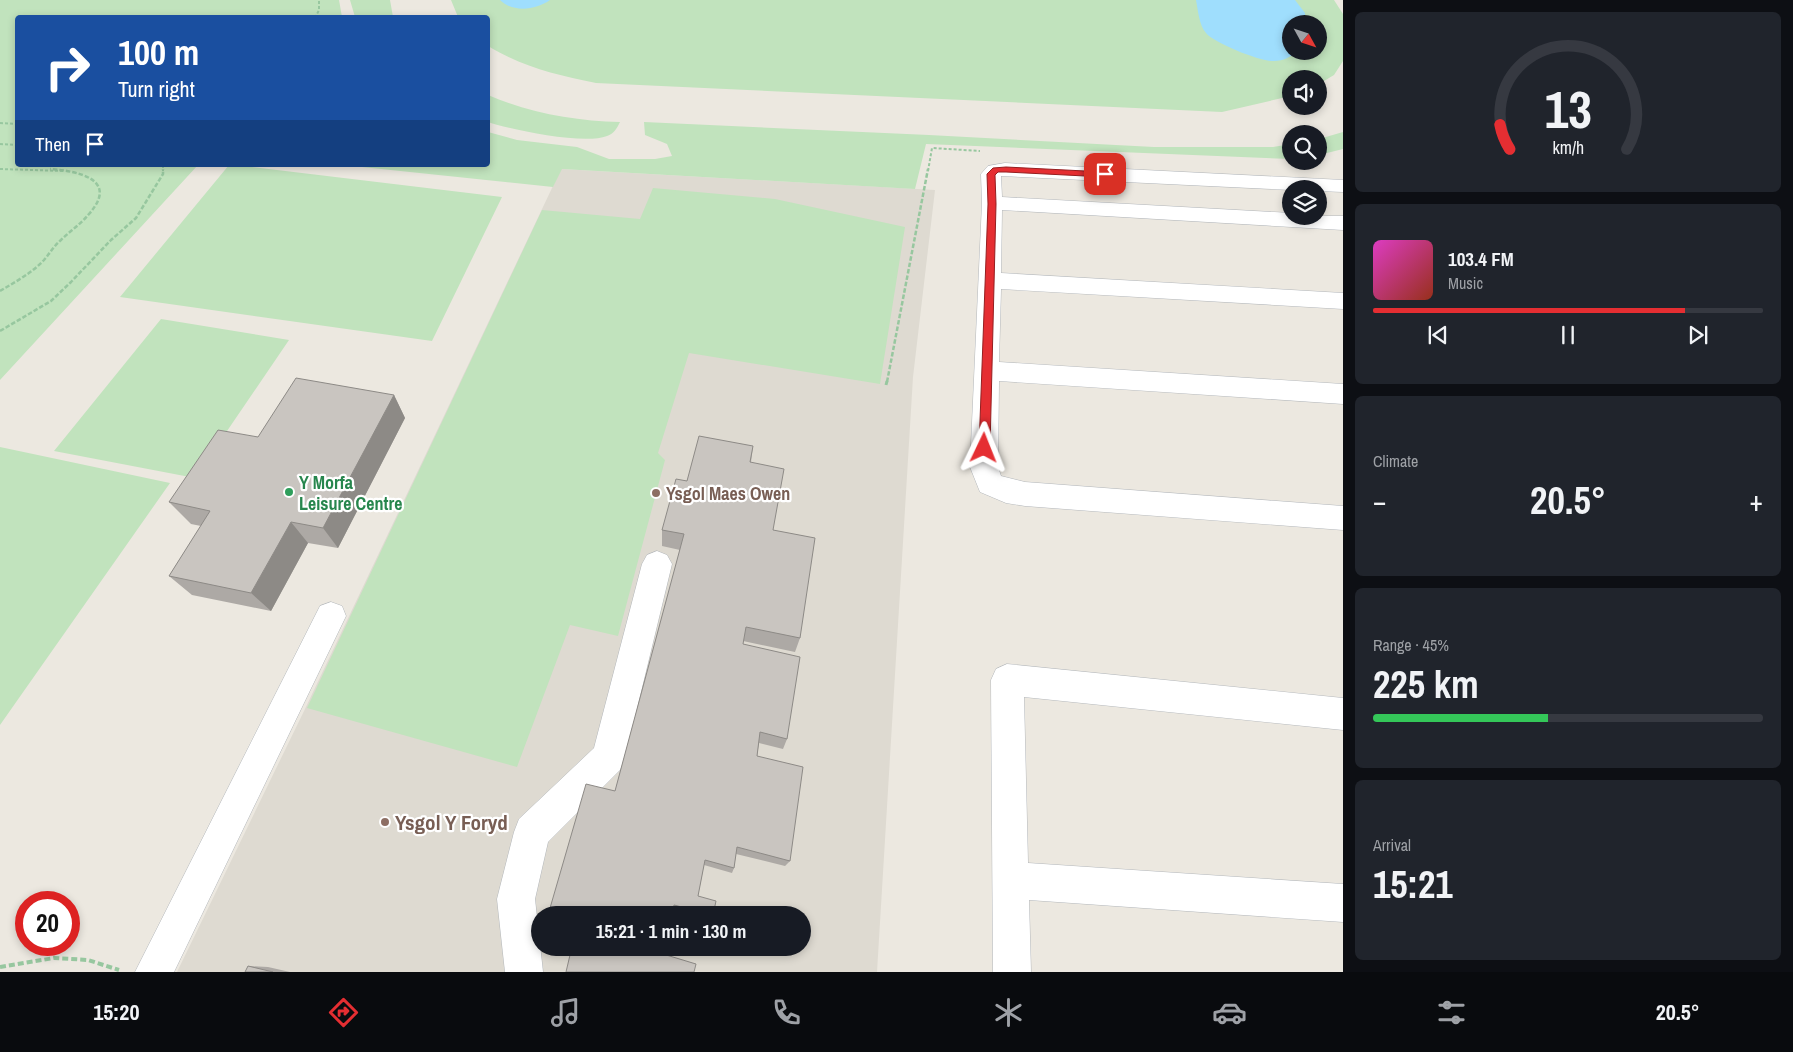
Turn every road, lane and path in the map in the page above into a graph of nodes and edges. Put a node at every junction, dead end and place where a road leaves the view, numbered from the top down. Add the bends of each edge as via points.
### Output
1 (319, 0) edge
2 (316, 15) edge
3 (0, 124) edge
4 (15, 124) edge
5 (0, 144) edge
6 (15, 145) edge
7 (163, 167) edge
8 (0, 169) edge
9 (1343, 186) edge
10 (992, 204) junction
11 (1343, 223) edge
12 (990, 280) junction
13 (0, 291) edge
14 (1343, 301) edge
15 (0, 332) edge
16 (987, 371) junction
17 (1343, 394) edge
18 (1343, 518) edge
19 (656, 564) dead end
20 (331, 616) dead end
21 (1343, 714) edge
22 (1010, 880) junction
23 (1343, 903) edge
24 (0, 967) edge
25 (125, 972) edge
26 (154, 972) edge
27 (524, 972) edge
28 (1012, 972) edge

1 - 2 path
3 - 4 path
5 - 6 path
7 - 15 path via 163,174 136,218 51,301
8 - 13 path via 69,170 85,174 95,180 99,198 92,212 57,242 42,261
9 - 10 lane via 1006,169 991,174
10 - 11 lane
10 - 12 lane
12 - 14 lane
12 - 16 lane
16 - 17 lane
16 - 18 lane via 984,467 990,484 1006,491
19 - 27 lane via 608,758 532,832 516,899
20 - 26 lane
21 - 22 lane via 1007,680
22 - 23 lane
22 - 28 lane
24 - 25 path via 54,958 88,960

